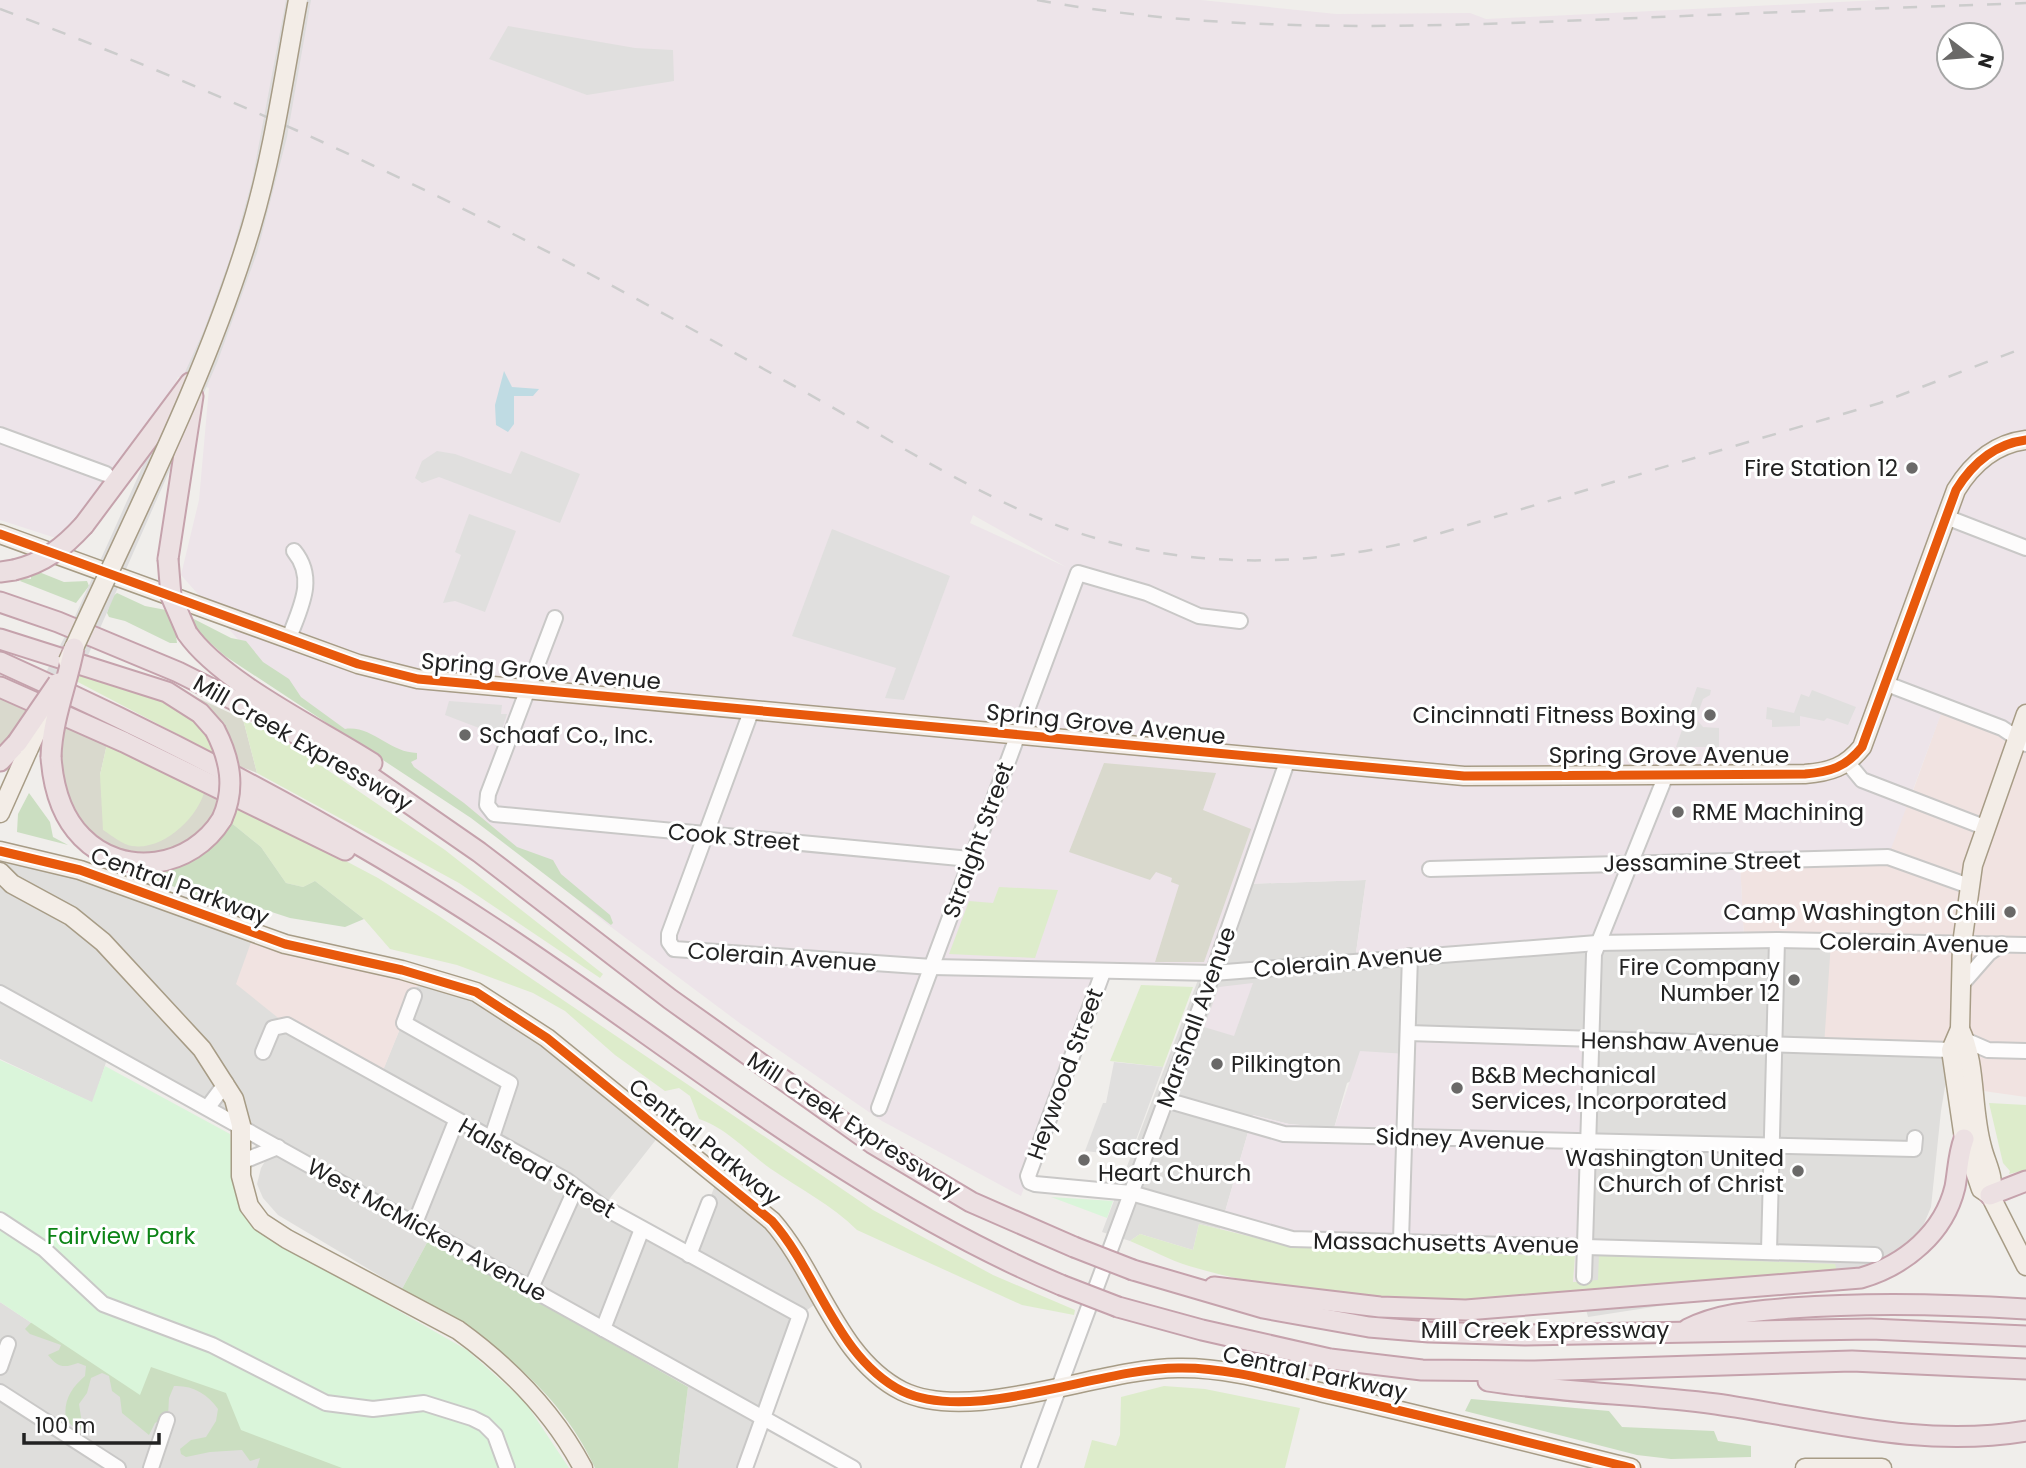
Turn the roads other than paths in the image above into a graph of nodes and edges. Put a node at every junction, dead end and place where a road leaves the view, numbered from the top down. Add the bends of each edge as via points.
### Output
1 (298, 0) edge
2 (204, 359) junction
3 (0, 435) edge
4 (161, 438) junction
5 (2026, 440) edge
6 (106, 474) dead end
7 (1946, 517) junction
8 (0, 534) edge
9 (2026, 548) edge
10 (294, 551) dead end
11 (7, 571) edge
12 (107, 572) junction
13 (0, 602) edge
14 (555, 618) dead end
15 (1240, 621) dead end
16 (289, 638) junction
17 (0, 639) edge
18 (74, 648) junction
19 (0, 662) edge
20 (58, 683) joint
21 (1887, 684) junction
22 (0, 687) edge
23 (529, 690) junction
24 (752, 709) junction
25 (2026, 714) edge
26 (1018, 734) junction
27 (2022, 741) edge
28 (23, 745) junction
29 (0, 761) edge
30 (1287, 762) junction
31 (1848, 763) junction
32 (1666, 775) junction
33 (0, 813) edge
34 (1984, 827) junction
35 (706, 834) junction
36 (0, 852) edge
37 (970, 859) junction
38 (1629, 864) junction
39 (1430, 869) dead end
40 (4, 880) edge
41 (1969, 886) junction
42 (537, 895) junction
43 (447, 898) junction
44 (1777, 940) junction
45 (1597, 943) junction
46 (1962, 944) junction
47 (2002, 944) junction
48 (2026, 945) edge
49 (1410, 956) junction
50 (932, 967) junction
51 (1102, 972) junction
52 (1213, 972) junction
53 (1961, 985) junction
54 (0, 992) edge
55 (414, 996) dead end
56 (1408, 1033) junction
57 (1591, 1040) junction
58 (1959, 1040) junction
59 (1775, 1044) junction
60 (1988, 1050) junction
61 (2026, 1051) edge
62 (262, 1052) dead end
63 (1970, 1062) junction
64 (226, 1083) junction
65 (1166, 1100) junction
66 (208, 1107) junction
67 (879, 1108) dead end
68 (456, 1121) junction
69 (241, 1125) junction
70 (1404, 1138) junction
71 (1914, 1138) dead end
72 (1964, 1139) junction
73 (491, 1140) junction
74 (1588, 1143) junction
75 (278, 1147) junction
76 (1772, 1147) junction
77 (241, 1163) junction
78 (1028, 1176) joint
79 (2026, 1181) edge
80 (575, 1190) junction
81 (1131, 1193) junction
82 (1990, 1195) junction
83 (709, 1203) dead end
84 (0, 1220) edge
85 (415, 1223) junction
86 (642, 1229) junction
87 (1401, 1240) junction
88 (1586, 1246) junction
89 (1769, 1251) junction
90 (690, 1255) junction
91 (1875, 1255) dead end
92 (2026, 1266) edge
93 (1584, 1278) dead end
94 (1175, 1284) junction
95 (531, 1288) junction
96 (2026, 1310) edge
97 (603, 1329) junction
98 (1687, 1330) junction
99 (2026, 1336) edge
100 (8, 1344) dead end
101 (0, 1367) edge
102 (2026, 1369) edge
103 (1422, 1370) junction
104 (1060, 1388) junction
105 (0, 1392) edge
106 (763, 1419) junction
107 (167, 1420) dead end
108 (2026, 1431) edge
109 (118, 1468) edge
110 (152, 1468) edge
111 (507, 1468) edge
112 (583, 1468) edge
113 (745, 1468) edge
114 (853, 1468) edge
115 (1029, 1468) edge
116 (1631, 1468) edge
117 (1805, 1468) edge
118 (1882, 1468) edge

1 - 2 main road, bridge via 253,217
1 - 18 main road, bridge via 262,184 236,272 204,359
2 - 4 highway, bridge
2 - 42 highway, bridge via 192,399 168,559 171,596 187,633 199,650 228,673 376,765
3 - 6 street
4 - 11 highway, bridge via 84,525 49,556
4 - 12 main road
5 - 7 main road via 1996,449 1976,463 1956,490
7 - 9 street
7 - 21 main road
8 - 12 main road, Spring Grove Avenue
10 - 16 street via 307,580
12 - 16 main road, Spring Grove Avenue
13 - 42 highway, Mill Creek Expressway via 123,648 256,711 411,804
14 - 23 street
15 - 26 street, Straight Street via 1199,616 1147,593 1078,573
16 - 23 main road, Spring Grove Avenue via 403,677
17 - 18 highway, bridge via 167,692 200,713 215,730 230,771 229,799 222,819 205,841 181,856 138,864 90,844 74,827 57,792 51,757 53,726
18 - 20 main road, bridge
19 - 43 highway, Mill Creek Expressway via 260,789
20 - 28 highway, bridge
21 - 27 street via 2002,728
21 - 31 main road via 1870,731
22 - 43 highway
23 - 24 main road, Spring Grove Avenue
23 - 35 street, Cook Street via 488,794 489,809 499,815
24 - 26 main road, Spring Grove Avenue
24 - 35 street
25 - 27 main road
26 - 30 main road, Spring Grove Avenue
26 - 37 street, Straight Street
27 - 34 main road
28 - 29 highway
28 - 33 main road
30 - 32 main road, Spring Grove Avenue via 1464,776
30 - 52 street, Marshall Avenue
31 - 32 main road, Spring Grove Avenue via 1805,774
31 - 34 street via 1862,780
32 - 38 street
34 - 41 main road
35 - 37 street, Cook Street
35 - 50 street, Colerain Avenue via 669,934 671,946 685,951
36 - 104 main road, Central Parkway via 80,870 285,944 477,992 532,1026 772,1221 789,1240 846,1337 892,1385 942,1402
37 - 50 street, Straight Street
38 - 39 street, Jessamine Street
38 - 41 street, Jessamine Street via 1888,857
38 - 45 street
40 - 64 main road via 71,916 103,942 202,1049
41 - 46 main road
42 - 94 highway, Mill Creek Expressway, bridge via 660,993 872,1143 971,1202
43 - 103 highway, Mill Creek Expressway, bridge via 848,1173 981,1249 1118,1307 1300,1353
44 - 45 street, Colerain Avenue
44 - 46 street, Colerain Avenue
44 - 59 street
45 - 49 street, Colerain Avenue
45 - 57 street
46 - 47 street, Colerain Avenue
46 - 53 main road
47 - 48 street, Colerain Avenue
47 - 53 street
49 - 52 street, Colerain Avenue
49 - 56 street
50 - 51 street, Colerain Avenue
50 - 67 street, Straight Street
51 - 52 street, Colerain Avenue
51 - 78 street, Heywood Street
52 - 65 street, Marshall Avenue
53 - 58 main road
54 - 66 street, West McMicken Avenue via 108,1056
55 - 73 street via 404,1023 510,1083
56 - 57 street, Henshaw Avenue
56 - 70 street
57 - 59 street, Henshaw Avenue
57 - 74 street
58 - 59 street, Henshaw Avenue
58 - 60 street, Henshaw Avenue
58 - 63 main road
58 - 72 main road
59 - 76 street
60 - 61 street, Henshaw Avenue
60 - 63 street
62 - 68 street, Halstead Street via 273,1028 287,1025
63 - 82 main road via 1973,1100 1994,1184
64 - 66 street
64 - 69 main road
65 - 70 street, Sidney Avenue via 1284,1134
65 - 81 street, Marshall Avenue
66 - 69 street, West McMicken Avenue
68 - 73 street, Halstead Street
68 - 85 street
69 - 75 street, West McMicken Avenue
69 - 77 main road
70 - 74 street, Sidney Avenue
70 - 87 street
71 - 76 street, Sidney Avenue via 1914,1149
72 - 82 main road via 1981,1189
72 - 94 highway via 1950,1204 1934,1231 1906,1257 1861,1278 1466,1310 1369,1306
73 - 80 street, Halstead Street via 566,1180
74 - 76 street, Sidney Avenue
74 - 88 street
75 - 77 street
75 - 85 street, West McMicken Avenue
76 - 89 street
77 - 112 main road via 244,1194 261,1222 483,1348 541,1405
78 - 81 street, Massachusetts Avenue via 1035,1184
79 - 82 highway
80 - 86 street, Halstead Street
80 - 95 street
81 - 87 street, Massachusetts Avenue via 1292,1239
81 - 104 street, Marshall Avenue
82 - 92 main road
83 - 90 street
84 - 111 street via 44,1249 103,1304 212,1345 326,1404 373,1409 424,1404 472,1418 495,1435
85 - 95 street, West McMicken Avenue
86 - 90 street, Halstead Street
86 - 97 street
87 - 88 street, Massachusetts Avenue
88 - 89 street, Massachusetts Avenue
88 - 93 street
89 - 91 street, Massachusetts Avenue
90 - 106 street, Halstead Street via 800,1315
94 - 98 highway, Mill Creek Expressway via 1264,1308 1369,1327 1485,1335
95 - 97 street, West McMicken Avenue
96 - 98 highway via 1912,1304 1818,1306 1708,1319
97 - 106 street, West McMicken Avenue
98 - 99 highway, Mill Creek Expressway via 1883,1329
100 - 101 street
102 - 103 highway, Mill Creek Expressway via 1852,1362
103 - 108 highway via 1518,1385 1693,1401 1848,1428 1948,1438
104 - 115 street, Marshall Avenue
104 - 116 main road, Central Parkway via 1158,1368 1215,1371 1402,1410
105 - 109 street
106 - 113 street
106 - 114 street, West McMicken Avenue
107 - 110 street
117 - 118 main road

